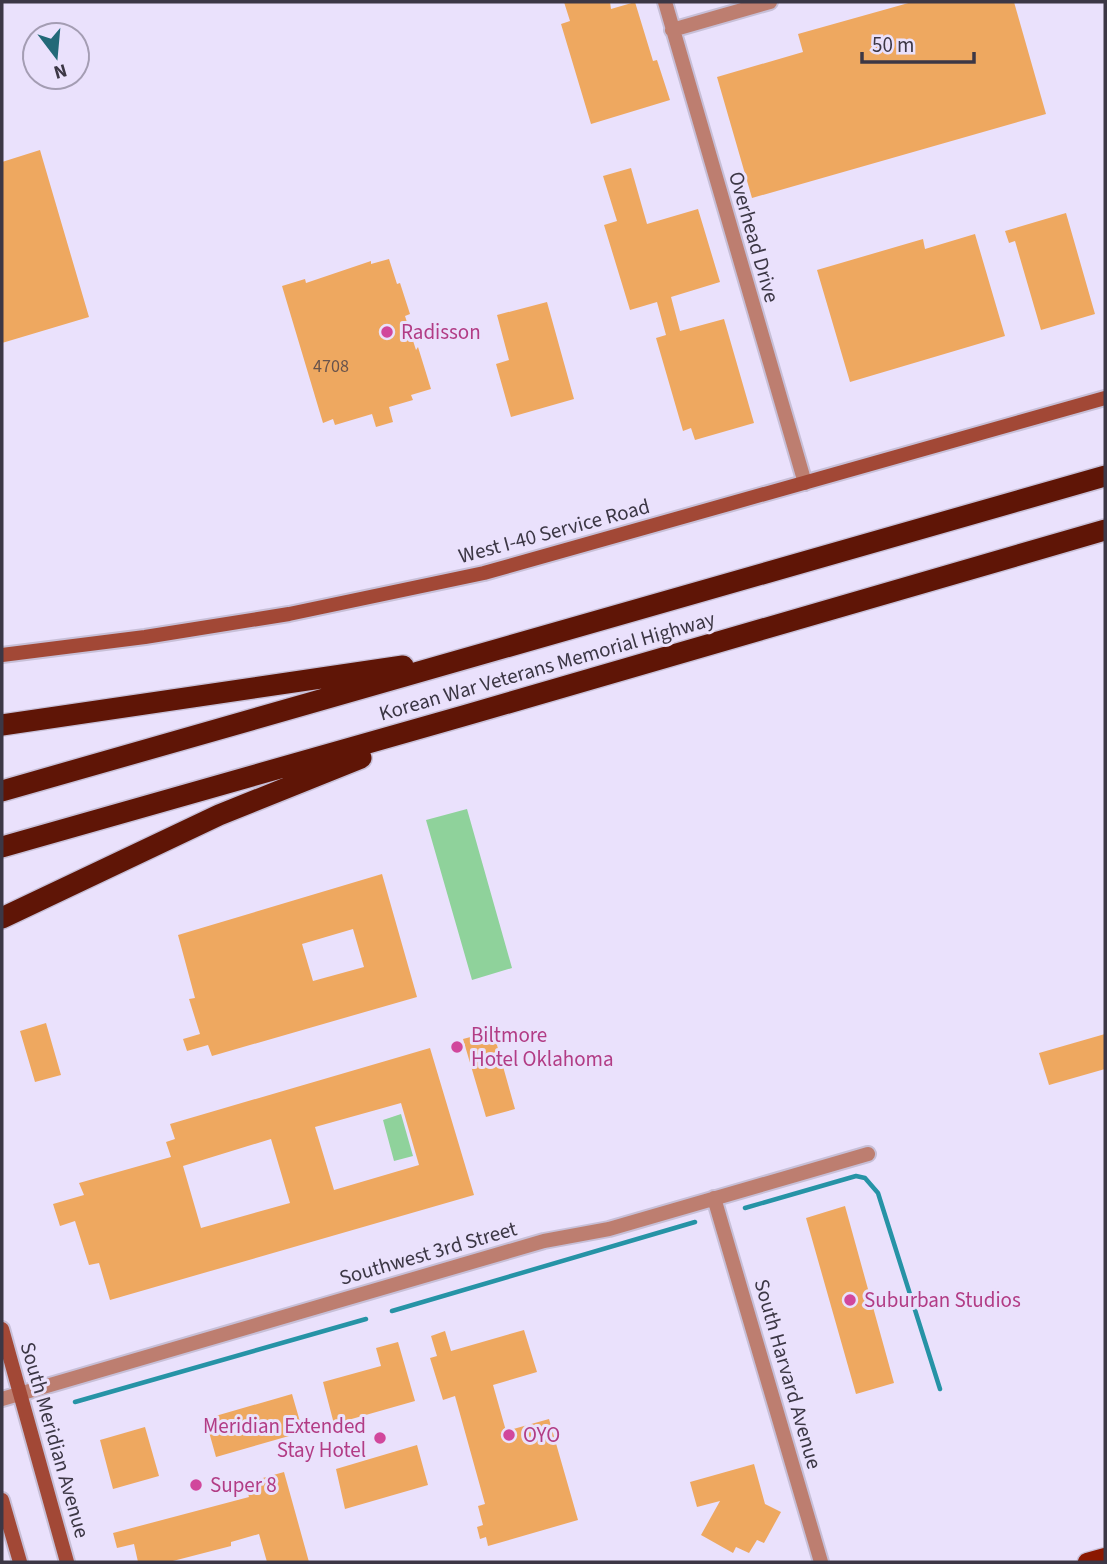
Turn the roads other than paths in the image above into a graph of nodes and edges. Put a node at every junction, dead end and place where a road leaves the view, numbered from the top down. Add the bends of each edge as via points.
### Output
1 (665, 2) edge
2 (770, 2) edge
3 (672, 30) junction
4 (1105, 398) edge
5 (1105, 476) edge
6 (805, 484) junction
7 (1105, 530) edge
8 (2, 655) edge
9 (475, 657) junction
10 (463, 716) junction
11 (2, 726) edge
12 (2, 791) edge
13 (2, 847) edge
14 (2, 918) edge
15 (868, 1154) dead end
16 (714, 1198) junction
17 (2, 1329) edge
18 (20, 1393) junction
19 (2, 1399) edge
20 (2, 1500) edge
21 (1105, 1557) edge
22 (20, 1562) edge
23 (67, 1562) edge
24 (821, 1562) edge
25 (1087, 1562) edge

1 - 3 street, Overhead Drive
2 - 3 street
3 - 6 street, Overhead Drive
4 - 6 street, West I-40 Service Road
5 - 9 highway, Korean War Veterans Memorial Highway
6 - 8 street, West I-40 Service Road via 414,589 289,614
7 - 10 highway, Korean War Veterans Memorial Highway
9 - 11 highway
9 - 12 highway, Korean War Veterans Memorial Highway
10 - 13 highway, Korean War Veterans Memorial Highway
10 - 14 highway via 219,815
15 - 16 street, Southwest 3rd Street
16 - 18 street, Southwest 3rd Street via 609,1229 544,1241
16 - 24 street, South Harvard Avenue
17 - 18 street, South Meridian Avenue
18 - 19 street, Southwest 3rd Street
18 - 23 street, South Meridian Avenue
20 - 22 street
21 - 25 main road

